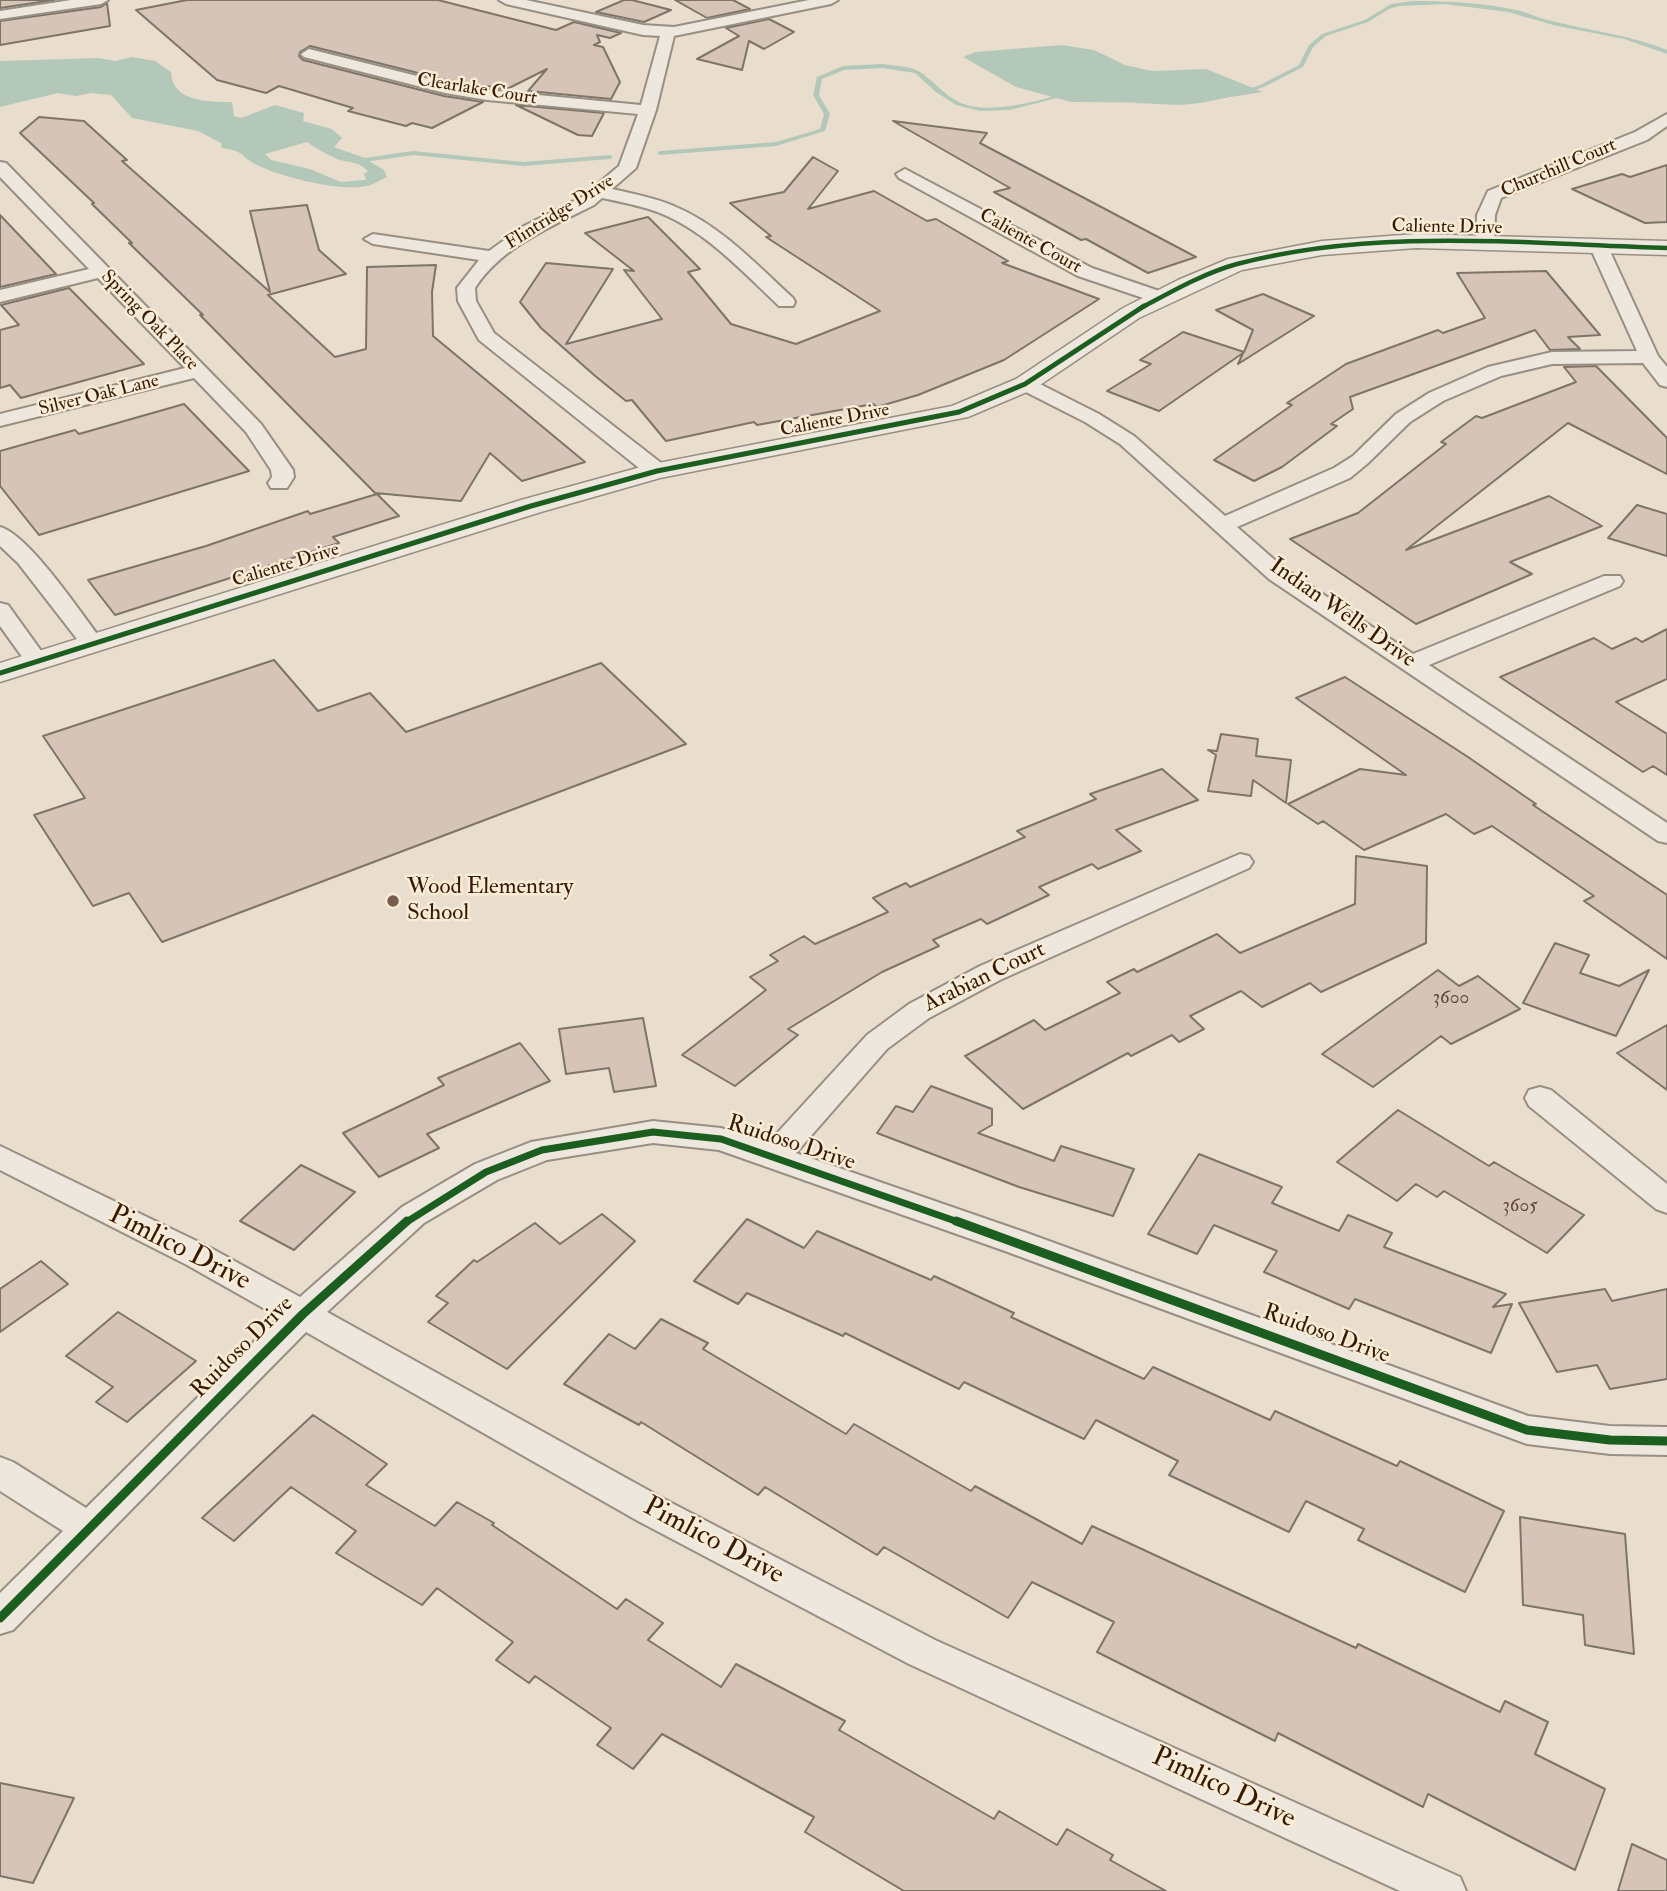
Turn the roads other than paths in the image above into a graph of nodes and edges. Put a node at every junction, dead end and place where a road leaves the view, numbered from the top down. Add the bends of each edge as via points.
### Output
1 (101, 0) edge
2 (506, 0) edge
3 (766, 0) edge
4 (831, 0) edge
5 (786, 10) junction
6 (0, 15) edge
7 (668, 32) junction
8 (309, 54) dead end
9 (648, 110) junction
10 (1667, 119) edge
11 (0, 167) edge
12 (905, 173) dead end
13 (600, 192) junction
14 (373, 239) dead end
15 (1485, 244) junction
16 (1599, 247) junction
17 (1667, 248) edge
18 (493, 257) junction
19 (102, 272) junction
20 (0, 296) edge
21 (1161, 298) junction
22 (786, 302) dead end
23 (1649, 357) junction
24 (198, 371) junction
25 (1667, 381) edge
26 (1025, 384) junction
27 (0, 420) edge
28 (657, 471) junction
29 (279, 482) dead end
30 (1223, 525) junction
31 (0, 534) edge
32 (1612, 581) dead end
33 (0, 610) edge
34 (92, 643) junction
35 (36, 660) junction
36 (1412, 663) junction
37 (0, 673) edge
38 (1667, 835) edge
39 (1240, 862) dead end
40 (1540, 1098) dead end
41 (0, 1157) edge
42 (774, 1157) junction
43 (1667, 1201) edge
44 (303, 1314) junction
45 (1667, 1441) edge
46 (0, 1472) edge
47 (89, 1529) junction
48 (4, 1606) edge
49 (1445, 1891) edge

1 - 6 street
2 - 7 street
3 - 5 street
4 - 5 street
5 - 7 street
7 - 9 street, Flintridge Drive
8 - 9 street, Clearlake Court via 487,95
9 - 13 street, Flintridge Drive via 627,168
10 - 15 street, Churchill Court via 1641,136 1494,195 1486,215
11 - 19 street, Spring Oak Place
12 - 21 street, Caliente Court via 1085,272
13 - 18 street, Flintridge Drive via 528,230
13 - 22 street via 651,203 680,215 738,257
14 - 18 street
15 - 16 street, Caliente Drive
15 - 21 street, Caliente Drive via 1416,241 1311,250 1236,264
16 - 17 street, Caliente Drive
16 - 23 street
18 - 28 street, Flintridge Drive via 466,288 467,301 486,336
19 - 20 street
19 - 24 street, Spring Oak Place
21 - 26 street, Caliente Drive
23 - 25 street
23 - 30 street via 1552,358 1495,371 1436,397 1403,418 1342,473
24 - 27 street, Silver Oak Lane
24 - 29 street, Spring Oak Place via 254,428 282,470
26 - 28 street, Caliente Drive via 959,412
26 - 30 street, Indian Wells Drive via 1127,440
28 - 34 street, Caliente Drive
30 - 36 street, Indian Wells Drive via 1277,574
31 - 34 street via 26,558
32 - 36 street
33 - 35 street
34 - 35 street, Caliente Drive
35 - 37 street, Caliente Drive
36 - 38 street, Indian Wells Drive
39 - 42 street, Arabian Court via 990,973 919,1011 877,1042
40 - 43 street
41 - 44 street, Pimlico Drive
42 - 44 street, Ruidoso Drive via 721,1139 653,1132 542,1150 485,1172 413,1215
42 - 45 street, Ruidoso Drive via 1527,1430
44 - 47 street, Ruidoso Drive
44 - 49 street, Pimlico Drive via 651,1510 922,1652
46 - 47 street
47 - 48 street, Ruidoso Drive

